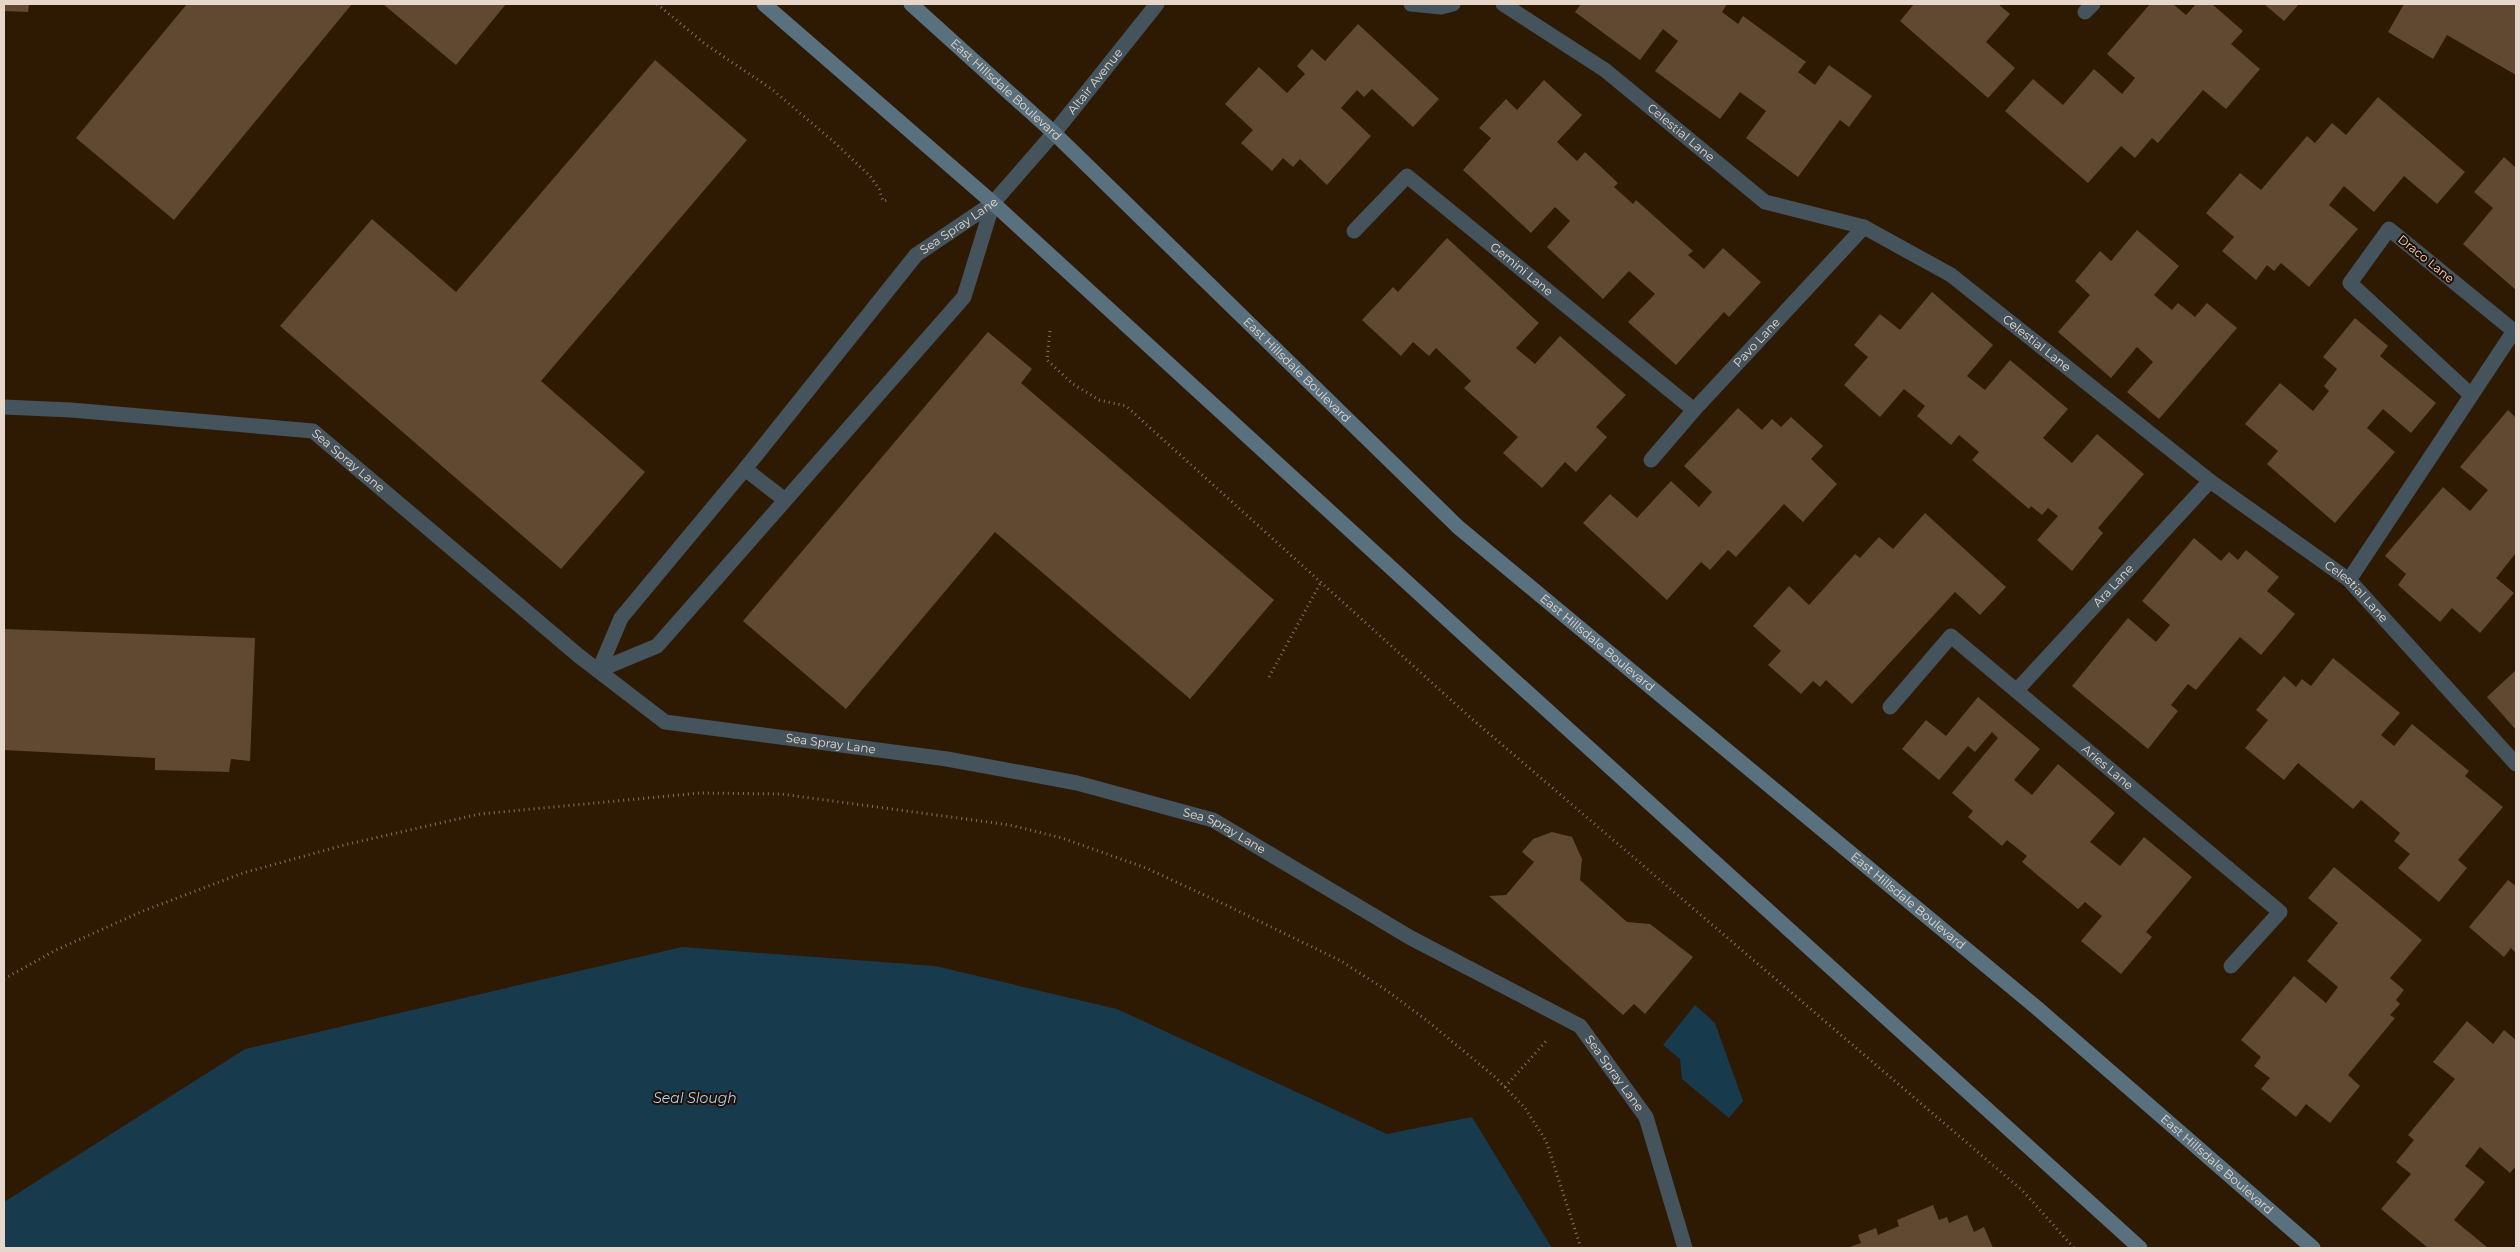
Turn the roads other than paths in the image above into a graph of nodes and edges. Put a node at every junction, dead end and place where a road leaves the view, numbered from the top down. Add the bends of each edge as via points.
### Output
1 (764, 4) edge
2 (911, 4) edge
3 (1157, 4) edge
4 (1411, 4) edge
5 (1453, 4) edge
6 (1512, 6) edge
7 (1054, 133) junction
8 (993, 203) junction
9 (1864, 228) junction
10 (1354, 231) dead end
11 (2471, 396) junction
12 (4, 407) edge
13 (1694, 410) junction
14 (1651, 460) dead end
15 (745, 469) junction
16 (2210, 481) junction
17 (785, 500) junction
18 (2349, 580) junction
19 (599, 670) junction
20 (2017, 690) junction
21 (1890, 706) dead end
22 (2516, 764) edge
23 (2231, 966) dead end
24 (1686, 1248) edge
25 (2140, 1248) edge
26 (2313, 1248) edge

1 - 8 main road
2 - 7 main road, East Hillsdale Boulevard
3 - 7 street, Altair Avenue
4 - 5 street via 1441,7
6 - 9 street, Celestial Lane via 1605,70 1765,202
7 - 8 street, Altair Avenue
7 - 26 main road, East Hillsdale Boulevard via 1458,527 2037,1008
8 - 15 street, Sea Spray Lane via 916,254
8 - 17 street, Sea Spray Lane via 964,297
8 - 25 main road
9 - 13 street, Pavo Lane
9 - 16 street, Celestial Lane via 1951,275
10 - 13 street, Gemini Lane via 1407,176
11 - 11 street, Draco Lane via 2514,331 2389,228 2350,283
11 - 18 street, Draco Lane
12 - 19 street, Sea Spray Lane via 313,431
13 - 14 street, Pavo Lane
15 - 17 street
15 - 19 street, Sea Spray Lane via 622,618
16 - 18 street, Celestial Lane
16 - 20 street, Ara Lane
17 - 19 street, Sea Spray Lane via 657,646
18 - 22 street, Celestial Lane
19 - 24 street, Sea Spray Lane via 665,722 947,759 1078,783 1213,820 1411,938 1580,1026 1646,1117
20 - 21 street, Aries Lane via 1951,636
20 - 23 street, Aries Lane via 2280,912

